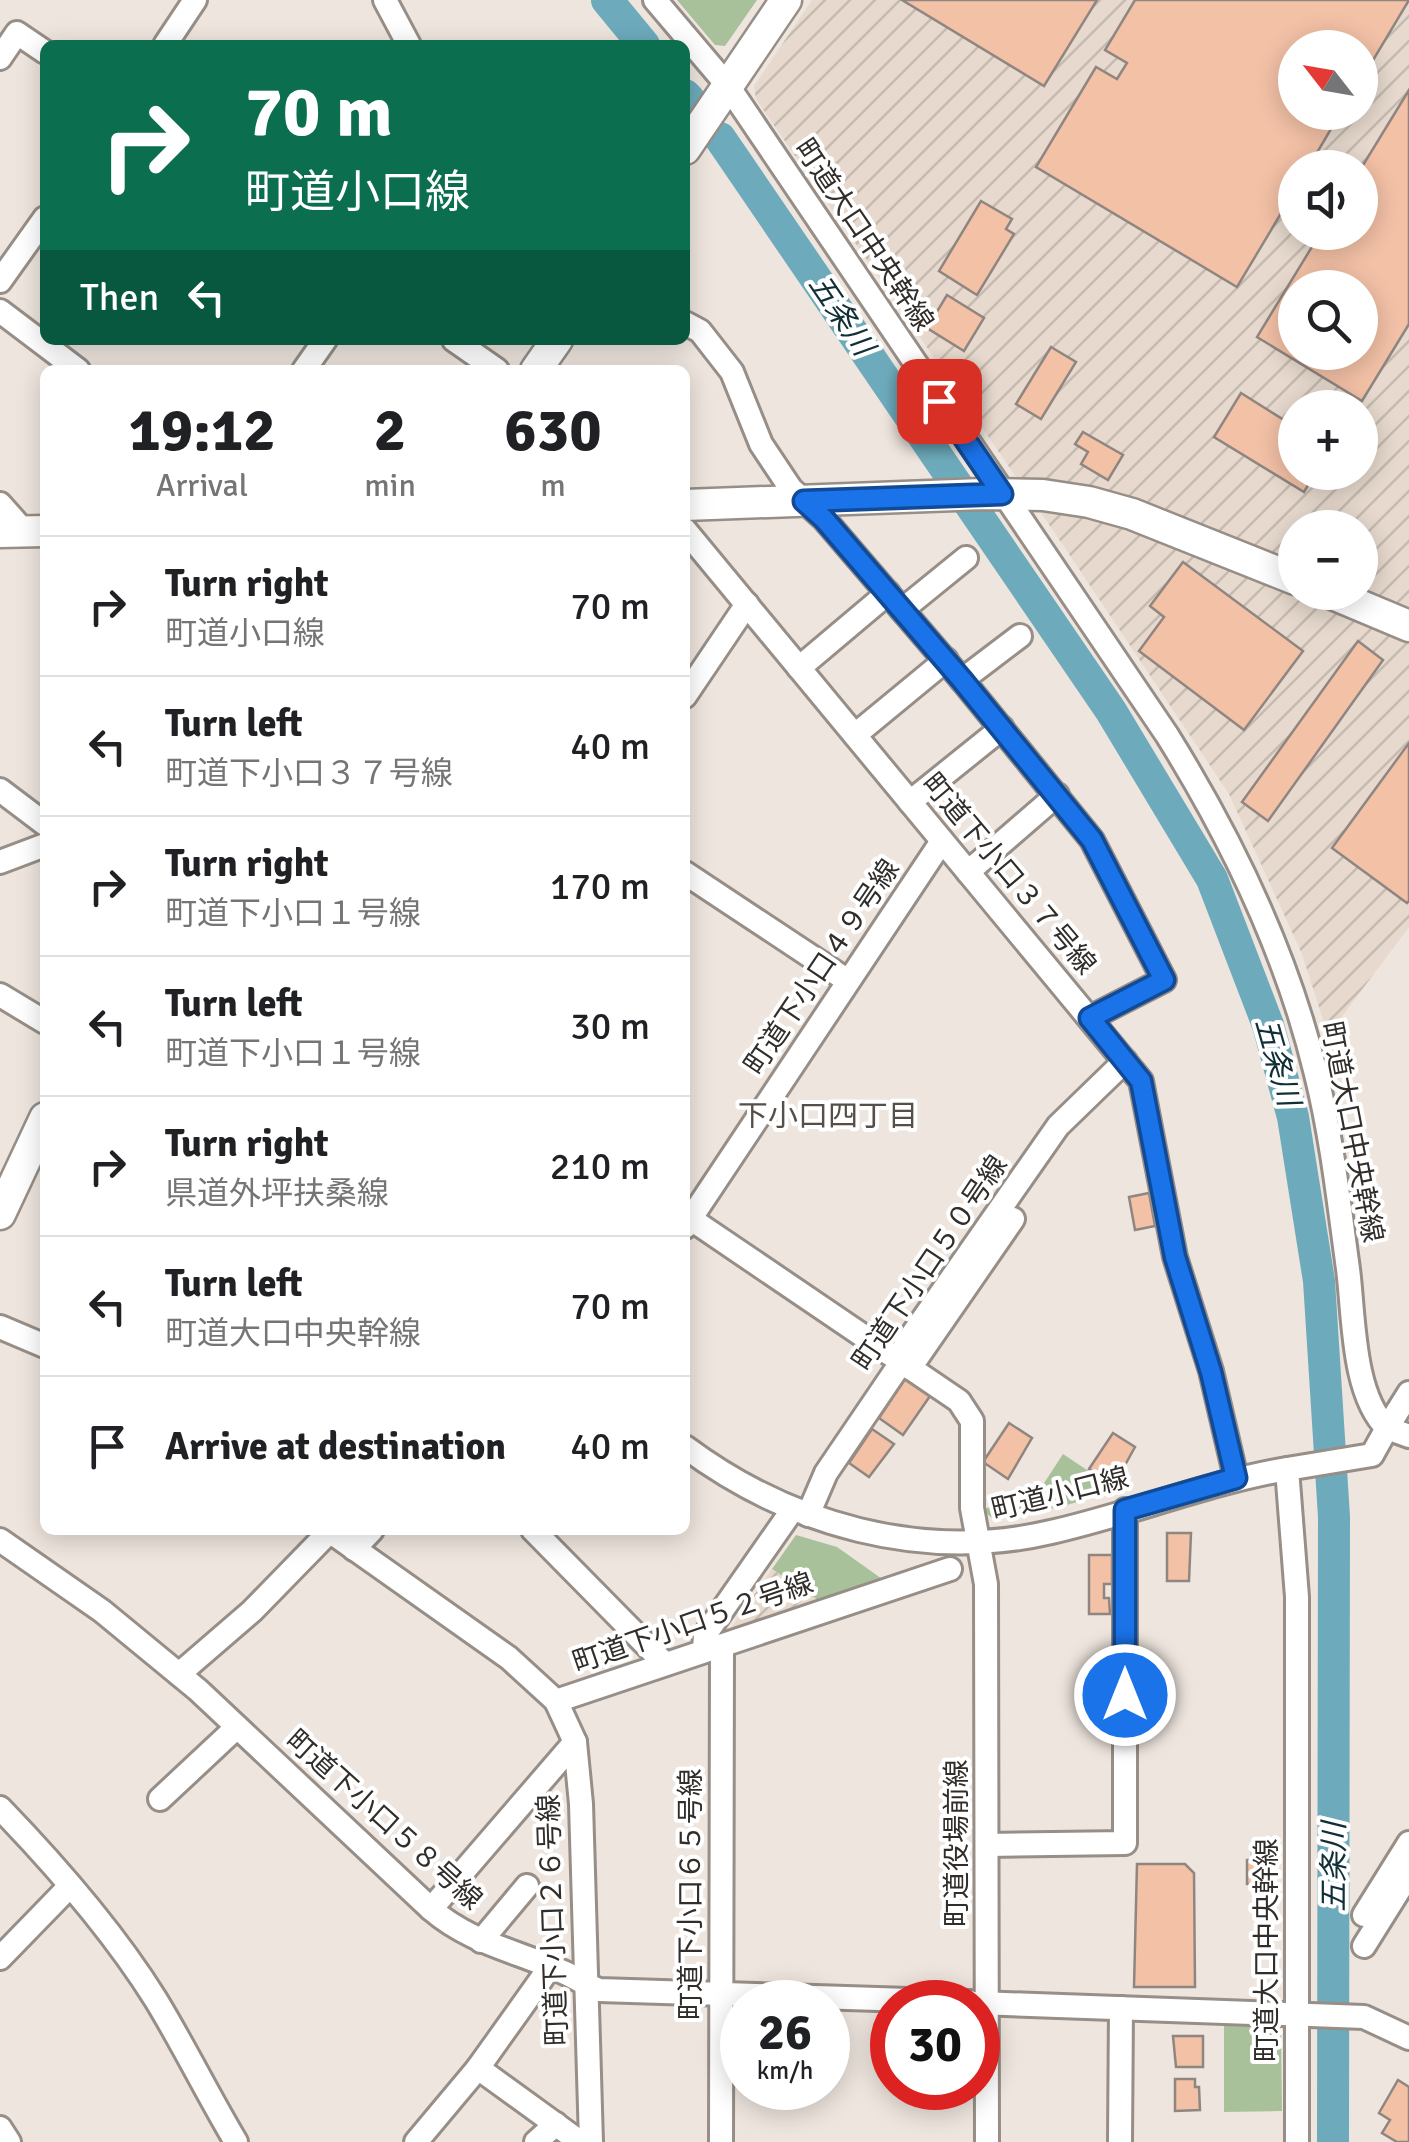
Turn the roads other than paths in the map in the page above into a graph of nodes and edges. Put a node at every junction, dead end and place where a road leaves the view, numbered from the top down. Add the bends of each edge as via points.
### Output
1 (195, 0) edge
2 (384, 0) edge
3 (656, 0) edge
4 (786, 0) edge
5 (167, 40) edge
6 (406, 40) edge
7 (685, 40) edge
8 (690, 47) edge
9 (40, 49) edge
10 (0, 58) edge
11 (723, 93) junction
12 (690, 142) edge
13 (40, 225) edge
14 (1, 277) edge
15 (0, 311) edge
16 (690, 327) edge
17 (40, 341) edge
18 (45, 345) edge
19 (461, 345) edge
20 (71, 365) edge
21 (490, 365) edge
22 (993, 494) junction
23 (804, 501) junction
24 (0, 504) edge
25 (690, 505) edge
26 (23, 531) edge
27 (690, 536) edge
28 (966, 558) dead end
29 (1278, 572) edge
30 (742, 598) junction
31 (895, 602) junction
32 (1371, 610) edge
33 (1409, 626) edge
34 (1020, 636) dead end
35 (946, 660) junction
36 (690, 663) edge
37 (799, 668) junction
38 (962, 680) junction
39 (690, 687) edge
40 (1002, 728) junction
41 (854, 735) junction
42 (0, 790) edge
43 (1057, 796) junction
44 (910, 802) junction
45 (40, 820) edge
46 (942, 840) junction
47 (40, 847) edge
48 (0, 862) edge
49 (968, 872) junction
50 (690, 876) edge
51 (848, 982) junction
52 (0, 995) edge
53 (1090, 1018) junction
54 (40, 1019) edge
55 (1129, 1067) junction
56 (40, 1137) edge
57 (0, 1214) edge
58 (690, 1216) edge
59 (690, 1222) edge
60 (0, 1328) edge
61 (40, 1344) edge
62 (904, 1364) junction
63 (1409, 1393) edge
64 (1398, 1432) edge
65 (690, 1451) edge
66 (1295, 1467) junction
67 (1236, 1478) junction
68 (1125, 1510) junction
69 (800, 1512) junction
70 (325, 1535) edge
71 (334, 1535) edge
72 (368, 1535) edge
73 (538, 1535) edge
74 (0, 1540) edge
75 (979, 1544) junction
76 (354, 1550) junction
77 (950, 1569) dead end
78 (713, 1648) junction
79 (665, 1664) junction
80 (180, 1674) junction
81 (556, 1701) junction
82 (237, 1727) junction
83 (574, 1742) junction
84 (160, 1799) dead end
85 (0, 1808) edge
86 (1409, 1843) edge
87 (986, 1844) junction
88 (1409, 1874) edge
89 (70, 1886) junction
90 (527, 1886) dead end
91 (432, 1909) junction
92 (1364, 1916) dead end
93 (481, 1941) junction
94 (1364, 1946) dead end
95 (0, 1958) edge
96 (550, 1967) junction
97 (721, 1980) edge
98 (979, 1980) edge
99 (585, 1984) junction
100 (720, 1994) edge
101 (1000, 2004) edge
102 (1121, 2008) junction
103 (1303, 2015) junction
104 (1409, 2038) edge
105 (478, 2068) junction
106 (722, 2110) edge
107 (984, 2110) edge
108 (556, 2124) junction
109 (0, 2128) edge
110 (9, 2142) edge
111 (236, 2142) edge
112 (416, 2142) edge
113 (536, 2142) edge
114 (580, 2142) edge
115 (591, 2142) edge
116 (722, 2142) edge
117 (986, 2142) edge
118 (1120, 2142) edge
119 (1298, 2142) edge

1 - 5 street
2 - 6 street
3 - 7 street, 町道大口中央幹線
4 - 11 main road
8 - 11 street, 町道大口中央幹線
9 - 10 street via 17,33
11 - 12 main road
11 - 22 street, 町道大口中央幹線
13 - 14 street
15 - 17 street
16 - 23 street via 732,372 761,444
18 - 20 street
19 - 21 street
22 - 23 main road
22 - 29 main road via 1066,498 1122,511
22 - 64 street, 町道大口中央幹線 via 1174,746 1271,934 1304,1028 1325,1118 1362,1380 1377,1418
23 - 25 main road
23 - 31 street
24 - 26 street
27 - 30 street, 町道下小口３７号線
28 - 31 street
30 - 36 street
30 - 37 street, 町道下小口３７号線
30 - 39 street
31 - 35 street
31 - 37 street
32 - 33 main road
34 - 38 street
35 - 38 street
35 - 41 street
37 - 41 street, 町道下小口３７号線
38 - 40 street
40 - 43 street
40 - 44 street
41 - 44 street, 町道下小口３７号線
42 - 45 street
43 - 49 street
43 - 53 street via 1092,840 1164,980
44 - 46 street, 町道下小口３７号線
46 - 49 street, 町道下小口３７号線
46 - 51 street, 町道下小口４９号線
47 - 48 street
49 - 53 street, 町道下小口３７号線
50 - 51 street
51 - 58 street, 町道下小口４９号線
52 - 54 street
53 - 55 street, 町道下小口３７号線
55 - 62 street via 1070,1135
55 - 62 street, 町道下小口５０号線 via 1058,1126 905,1345
55 - 67 street, 町道下小口３７号線 via 1141,1081 1175,1257
56 - 57 main road
59 - 62 street, 町道役場前線
60 - 61 street
62 - 69 street, 町道下小口５０号線
62 - 75 street, 町道役場前線 via 959,1401 972,1421
63 - 64 street
64 - 66 street via 1372,1455
65 - 69 street, 町道小口線 via 756,1494
66 - 67 street, 町道小口線
66 - 103 street, 町道大口中央幹線
67 - 68 street, 町道小口線
68 - 75 street, 町道小口線 via 1056,1532
68 - 87 street via 1125,1844
69 - 75 street, 町道小口線 via 889,1537
69 - 78 street, 町道下小口５０号線 via 704,1635
70 - 80 street
71 - 76 street, 町道下小口５２号線
72 - 76 street
73 - 79 street
74 - 80 street, 町道下小口５８号線
75 - 87 street, 町道役場前線 via 986,1584
76 - 81 street, 町道下小口５２号線 via 509,1658
77 - 78 street, 町道下小口５２号線
78 - 79 street, 町道下小口５２号線
78 - 97 street, 町道下小口６５号線
79 - 81 street, 町道下小口５２号線
80 - 82 street, 町道下小口５８号線
81 - 83 street, 町道下小口２６号線
82 - 84 street
82 - 91 street, 町道下小口５８号線
83 - 91 street
83 - 99 street, 町道下小口２６号線 via 585,1864
85 - 89 street
86 - 92 street
87 - 98 street, 町道役場前線
88 - 94 street
89 - 95 street
89 - 111 street via 156,2000
90 - 93 street
91 - 93 street, 町道下小口５８号線
93 - 96 street, 町道下小口５８号線
96 - 99 street, 町道下小口５８号線
96 - 105 street
99 - 100 street, 町道下小口５８号線
99 - 115 street, 町道下小口２６号線
101 - 102 street, 町道下小口５８号線
102 - 103 street, 町道下小口５８号線
102 - 118 street
103 - 104 street, 町道下小口５８号線 via 1361,2016
103 - 119 street, 町道大口中央幹線
105 - 108 street
105 - 112 street
106 - 116 street, 町道下小口６５号線
107 - 117 street, 町道役場前線
108 - 113 street
108 - 114 street
109 - 110 street

